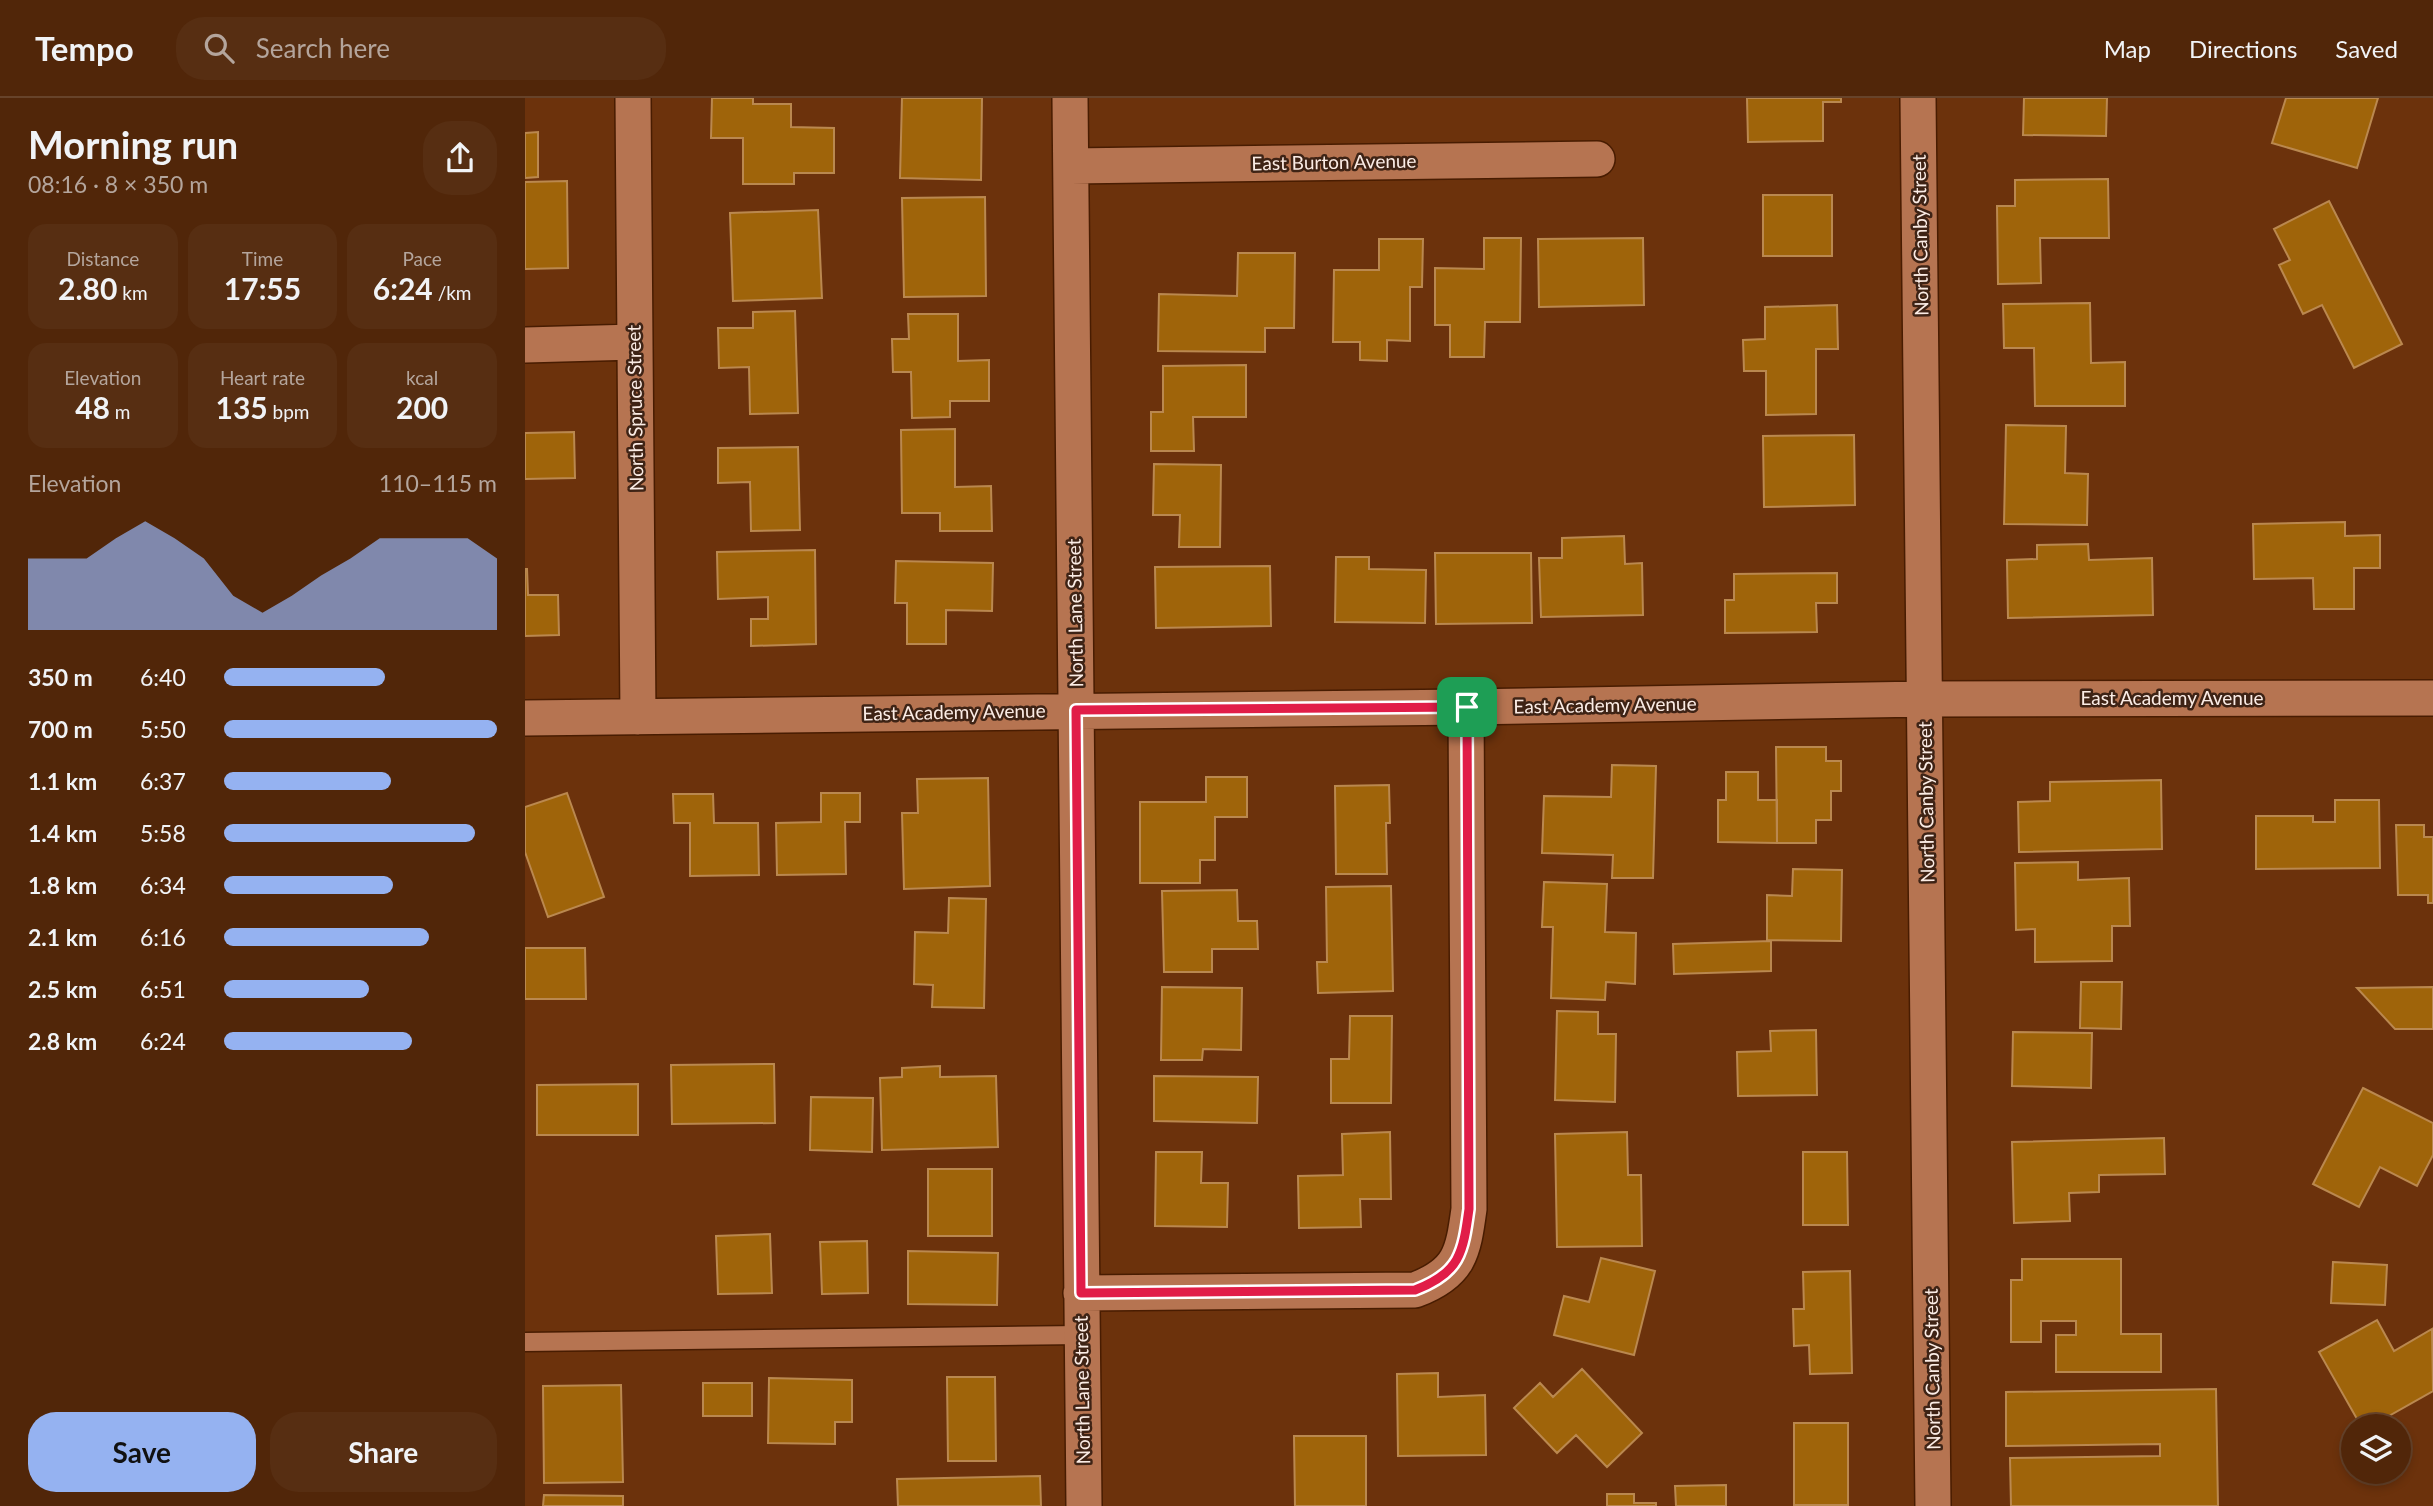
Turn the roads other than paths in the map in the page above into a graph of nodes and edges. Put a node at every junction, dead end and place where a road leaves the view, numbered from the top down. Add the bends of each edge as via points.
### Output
1 (633, 98) edge
2 (1070, 98) edge
3 (1918, 98) edge
4 (1597, 159) dead end
5 (1071, 166) junction
6 (635, 342) junction
7 (525, 345) edge
8 (2433, 698) edge
9 (1925, 699) junction
10 (1467, 707) junction
11 (1076, 710) junction
12 (638, 717) junction
13 (525, 718) edge
14 (1081, 1293) junction
15 (1082, 1335) junction
16 (525, 1342) edge
17 (1084, 1506) edge
18 (1933, 1506) edge

1 - 6 street, North Spruce Street
2 - 5 street, North Lane Street
3 - 9 street, North Canby Street
4 - 5 street, East Burton Avenue
5 - 11 street, North Lane Street
6 - 7 street
6 - 12 street, North Spruce Street
8 - 9 street, East Academy Avenue
9 - 10 street, East Academy Avenue
9 - 18 street, North Canby Street
10 - 11 street, East Academy Avenue
10 - 14 street via 1469,1209 1464,1244 1452,1268 1415,1290
11 - 12 street, East Academy Avenue
11 - 14 street, North Lane Street
12 - 13 street, East Academy Avenue
14 - 15 street, North Lane Street
15 - 16 lane
15 - 17 street, North Lane Street

